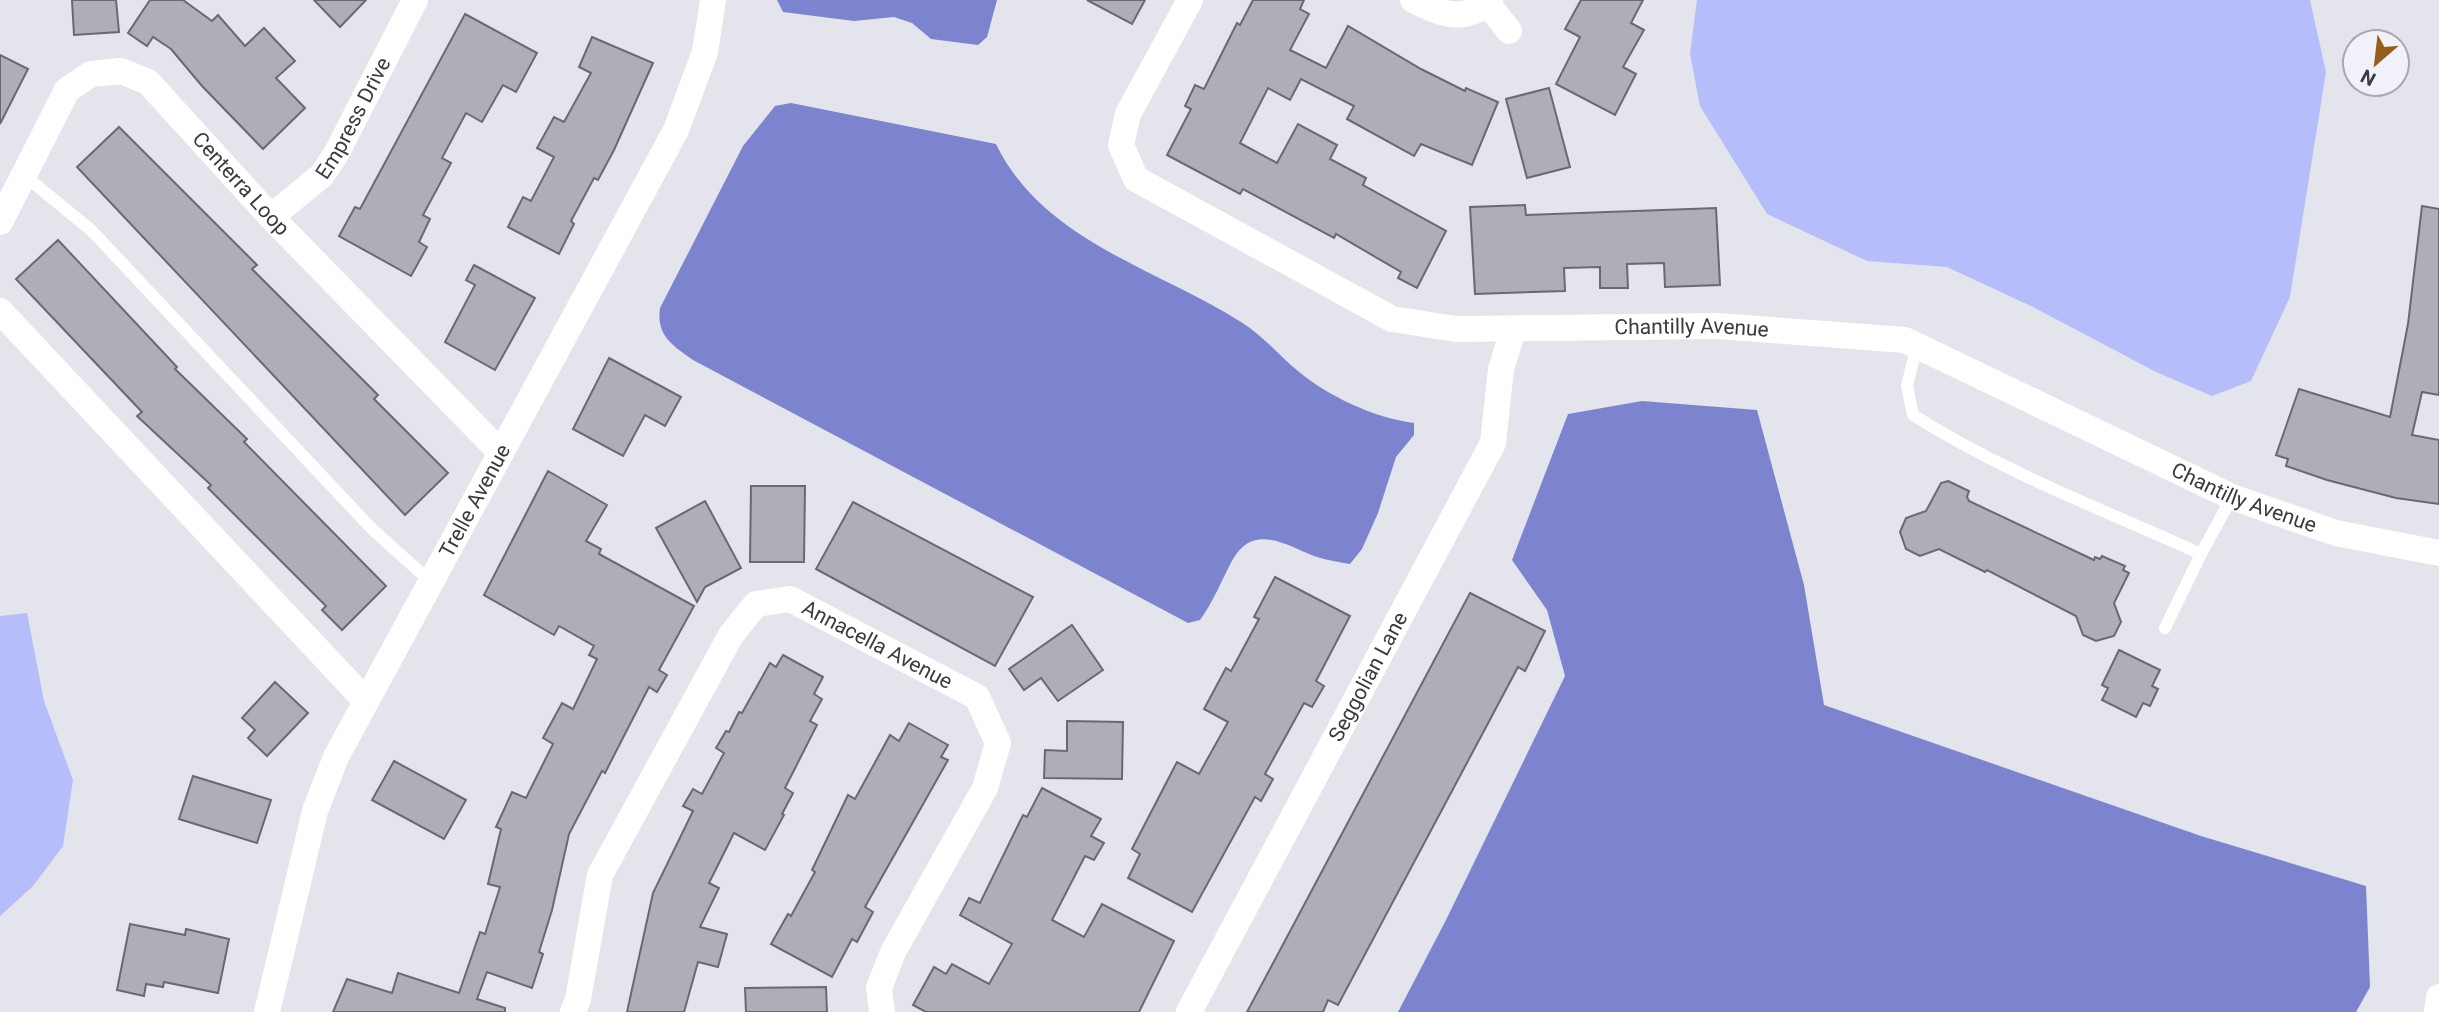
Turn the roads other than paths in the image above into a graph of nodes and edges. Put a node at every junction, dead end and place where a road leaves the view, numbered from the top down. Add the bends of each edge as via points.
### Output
1 (415, 0) edge
2 (713, 0) edge
3 (1190, 0) edge
4 (1413, 0) edge
5 (1488, 1) edge
6 (1508, 31) dead end
7 (24, 176) junction
8 (271, 217) junction
9 (0, 222) edge
10 (0, 310) edge
11 (1513, 330) junction
12 (1917, 345) junction
13 (501, 453) junction
14 (2232, 497) junction
15 (2201, 554) junction
16 (2439, 554) edge
17 (431, 582) junction
18 (2165, 628) dead end
19 (366, 701) junction
20 (2439, 997) edge
21 (267, 1012) edge
22 (573, 1012) edge
23 (882, 1012) edge
24 (1189, 1012) edge
25 (2437, 1012) edge

1 - 8 street, Empress Drive via 329,165
2 - 13 street, Trelle Avenue via 705,52 676,130
3 - 11 street, Chantilly Avenue via 1128,114 1121,145 1136,179 1392,319 1456,329
4 - 5 street via 1442,15 1471,12
5 - 6 street
7 - 8 street, Centerra Loop via 67,90 91,74 121,71 148,82
7 - 9 street, Centerra Loop
7 - 17 lane via 92,231 371,528
8 - 13 street, Centerra Loop
10 - 19 street
11 - 12 street, Chantilly Avenue via 1718,326 1905,340
11 - 24 street, Seggolian Lane via 1501,369 1493,443
12 - 14 street, Chantilly Avenue
12 - 15 lane via 1907,386 1913,415 2009,468
13 - 17 street, Trelle Avenue
14 - 15 lane
14 - 16 street, Chantilly Avenue via 2336,533
15 - 18 lane
17 - 19 street, Trelle Avenue
19 - 21 street, Trelle Avenue via 336,757 315,811
20 - 25 street
22 - 23 street, Annacella Avenue via 600,875 731,635 755,604 790,599 977,697 998,743 985,788 893,953 879,988

